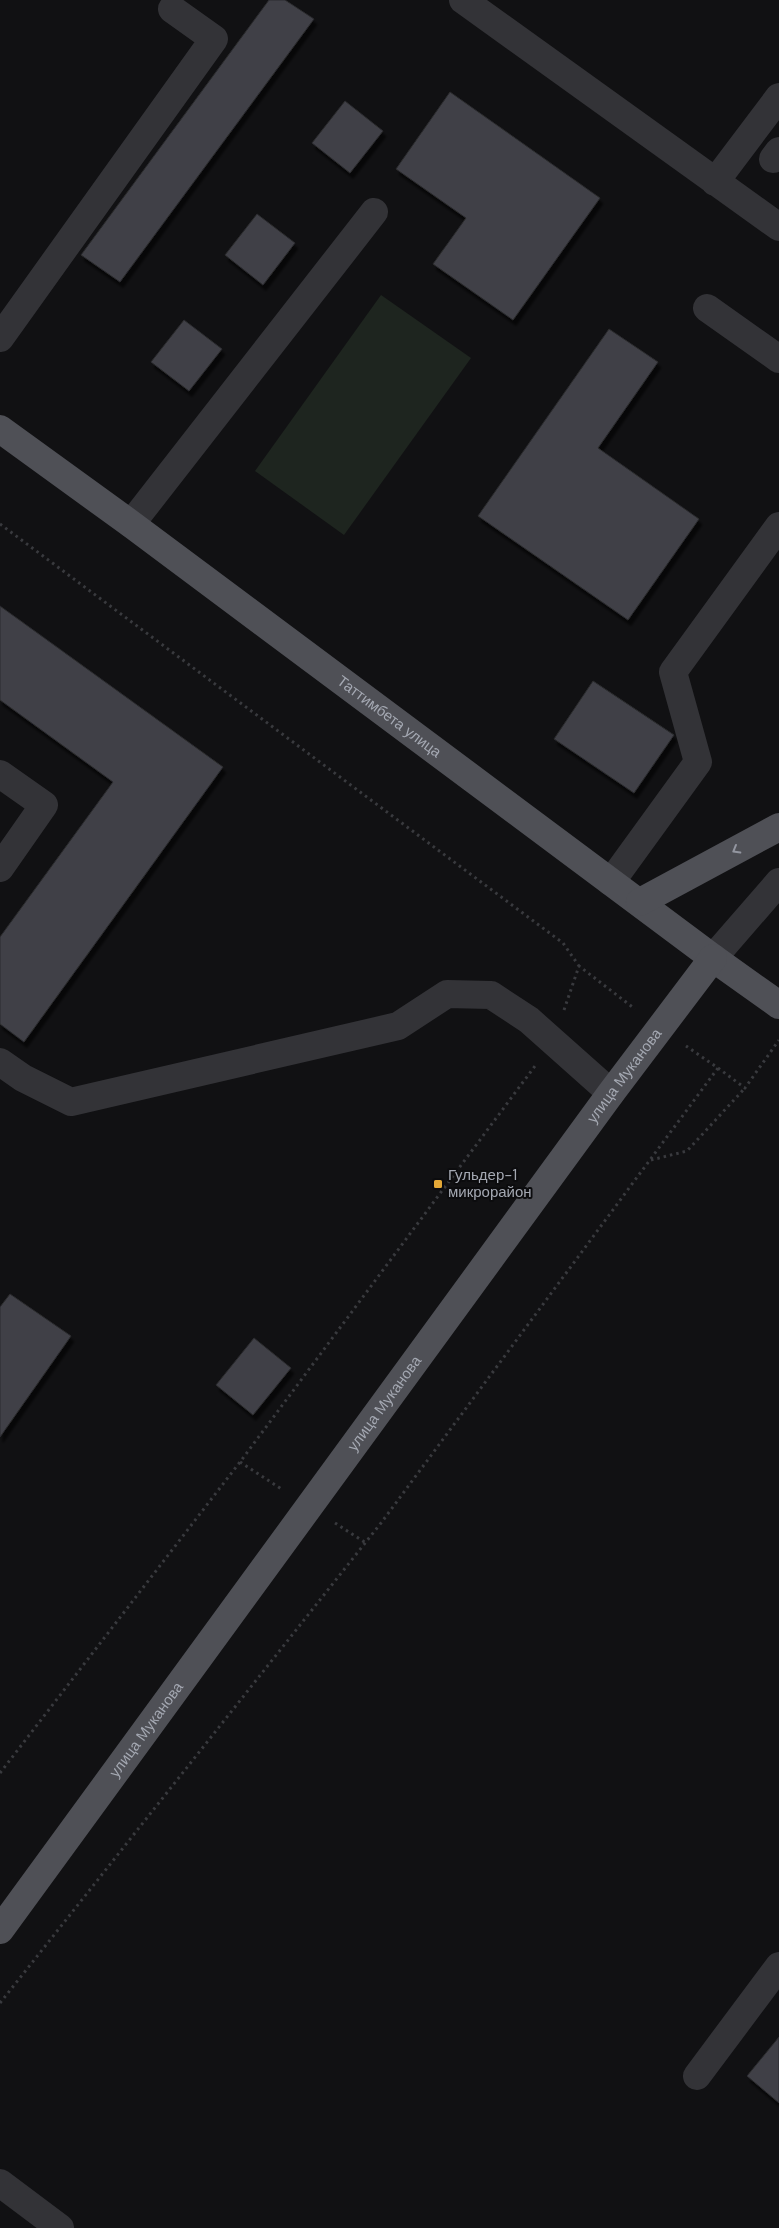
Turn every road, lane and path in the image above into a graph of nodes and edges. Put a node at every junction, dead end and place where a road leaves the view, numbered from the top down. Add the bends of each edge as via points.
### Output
1 (463, 0) edge
2 (172, 9) dead end
3 (779, 97) edge
4 (715, 182) junction
5 (374, 212) dead end
6 (779, 227) edge
7 (707, 308) dead end
8 (0, 338) edge
9 (779, 359) edge
10 (0, 429) edge
11 (0, 524) edge
12 (131, 524) junction
13 (779, 526) edge
14 (0, 774) edge
15 (779, 827) edge
16 (0, 868) edge
17 (611, 882) junction
18 (779, 882) edge
19 (640, 902) junction
20 (713, 958) junction
21 (579, 966) junction
22 (779, 1004) edge
23 (660, 1029) junction
24 (779, 1040) edge
25 (553, 1042) junction
26 (0, 1062) edge
27 (718, 1068) junction
28 (745, 1088) junction
29 (611, 1093) junction
30 (650, 1160) junction
31 (0, 1773) edge
32 (0, 1930) edge
33 (779, 1966) edge
34 (0, 2002) edge
35 (697, 2076) dead end
36 (0, 2183) edge
37 (60, 2228) edge

1 - 4 street
2 - 8 street via 214,39
3 - 4 street
4 - 6 street
5 - 12 street
7 - 9 street
10 - 12 main road, Таттимбета улица
11 - 21 path via 563,943
12 - 17 main road, Таттимбета улица
13 - 17 street via 673,672 698,762
14 - 16 street via 44,805
15 -> 19 main road
17 - 19 main road, Таттимбета улица
18 - 20 street, улица Муканова
19 - 20 main road, Таттимбета улица
20 - 22 main road, Таттимбета улица
20 - 23 main road, улица Муканова
21 - 23 path
21 - 25 path
23 - 27 path
23 - 29 main road, улица Муканова
24 - 28 path
25 - 26 street via 529,1020 491,995 447,994 398,1026 71,1102 23,1078
25 - 29 street
25 - 31 path via 240,1462
27 - 28 path
27 - 30 path
28 - 30 path via 687,1151
29 - 32 main road, улица Муканова
30 - 34 path via 382,1523
33 - 35 street
36 - 37 street

